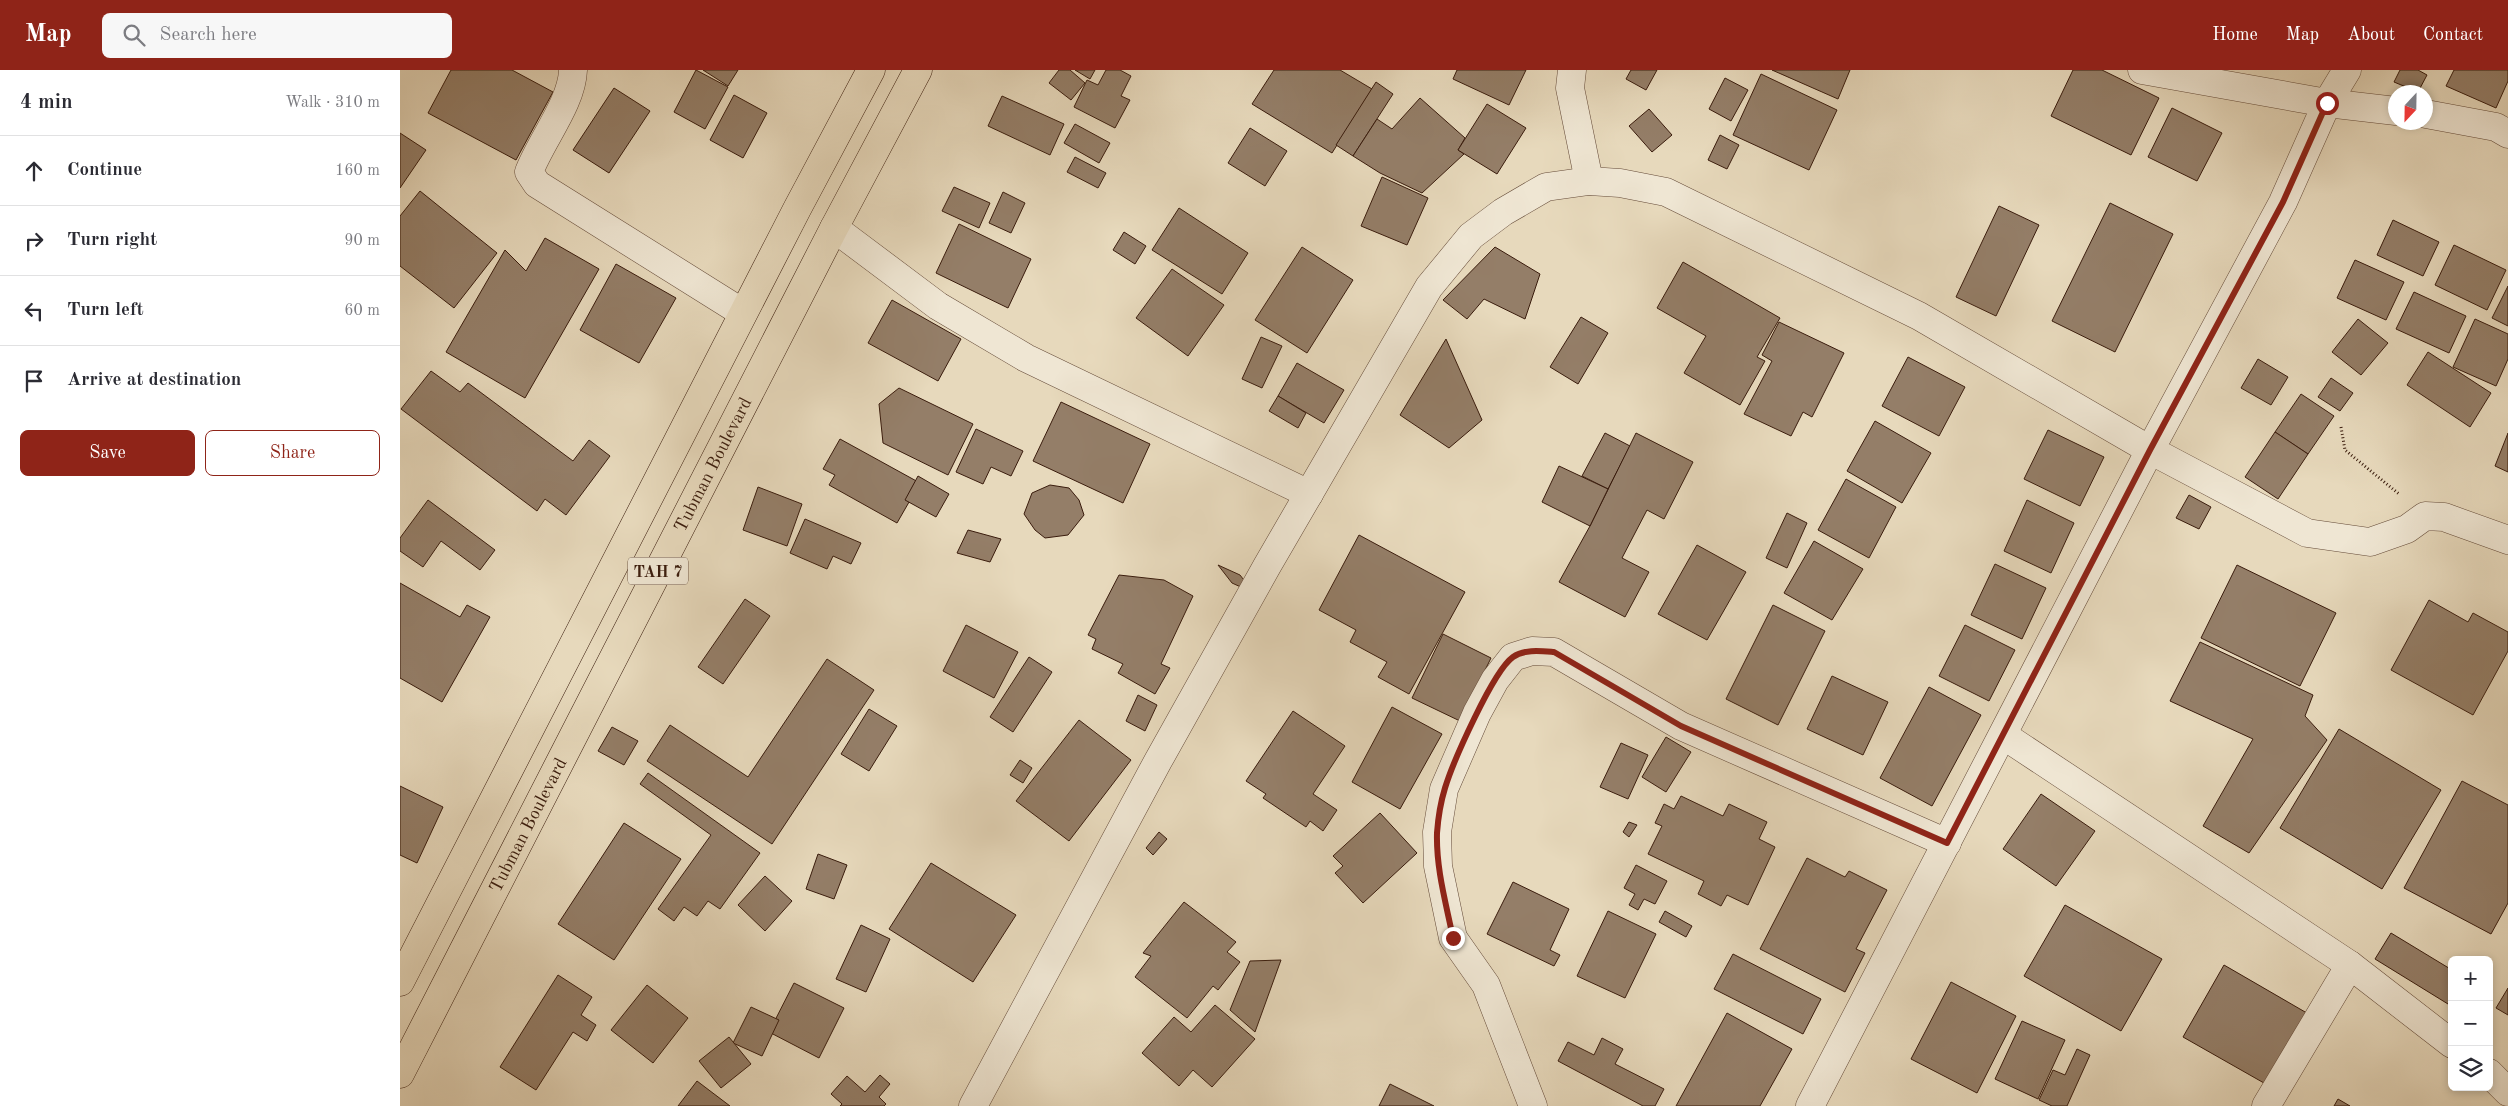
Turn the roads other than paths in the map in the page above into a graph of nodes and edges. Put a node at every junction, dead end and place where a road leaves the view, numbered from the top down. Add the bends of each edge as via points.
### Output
1 (573, 70) edge
2 (871, 70) edge
3 (918, 70) edge
4 (1572, 70) edge
5 (2142, 70) edge
6 (2347, 70) edge
7 (2327, 103) junction
8 (2388, 110) edge
9 (2433, 115) edge
10 (2508, 134) edge
11 (1589, 181) junction
12 (834, 228) junction
13 (743, 313) junction
14 (2150, 450) junction
15 (1309, 494) junction
16 (2508, 540) edge
17 (2004, 735) junction
18 (1947, 843) junction
19 (2350, 966) junction
20 (400, 982) edge
21 (2448, 1041) edge
22 (400, 1074) edge
23 (2493, 1077) edge
24 (2508, 1092) edge
25 (973, 1106) edge
26 (1533, 1106) edge
27 (1810, 1106) edge
28 (2266, 1106) edge

1 - 13 street via 573,84 529,172 537,184
2 - 13 highway, TAH 7
3 - 12 highway, Tubman Boulevard / TAH 7
4 - 11 street via 1570,88
5 - 7 street
6 - 7 street
7 - 8 street
7 - 14 street via 2283,202
9 - 10 street via 2496,127
11 - 14 street via 1666,192 1919,316
11 - 15 street via 1546,187 1503,212 1471,236 1429,287
12 - 15 street via 938,306 1026,358
12 - 22 highway, Tubman Boulevard / TAH 7
13 - 20 highway, TAH 7
14 - 16 street via 2307,533 2370,542 2407,529 2424,516 2444,517
14 - 17 street
15 - 25 street via 1158,761
17 - 18 street
17 - 19 street
18 - 26 street via 1681,726 1554,652 1532,651 1513,657 1495,680 1477,713 1444,789 1437,832 1438,866 1453,938 1486,985
18 - 27 street
19 - 21 street
19 - 28 street
23 - 24 street

